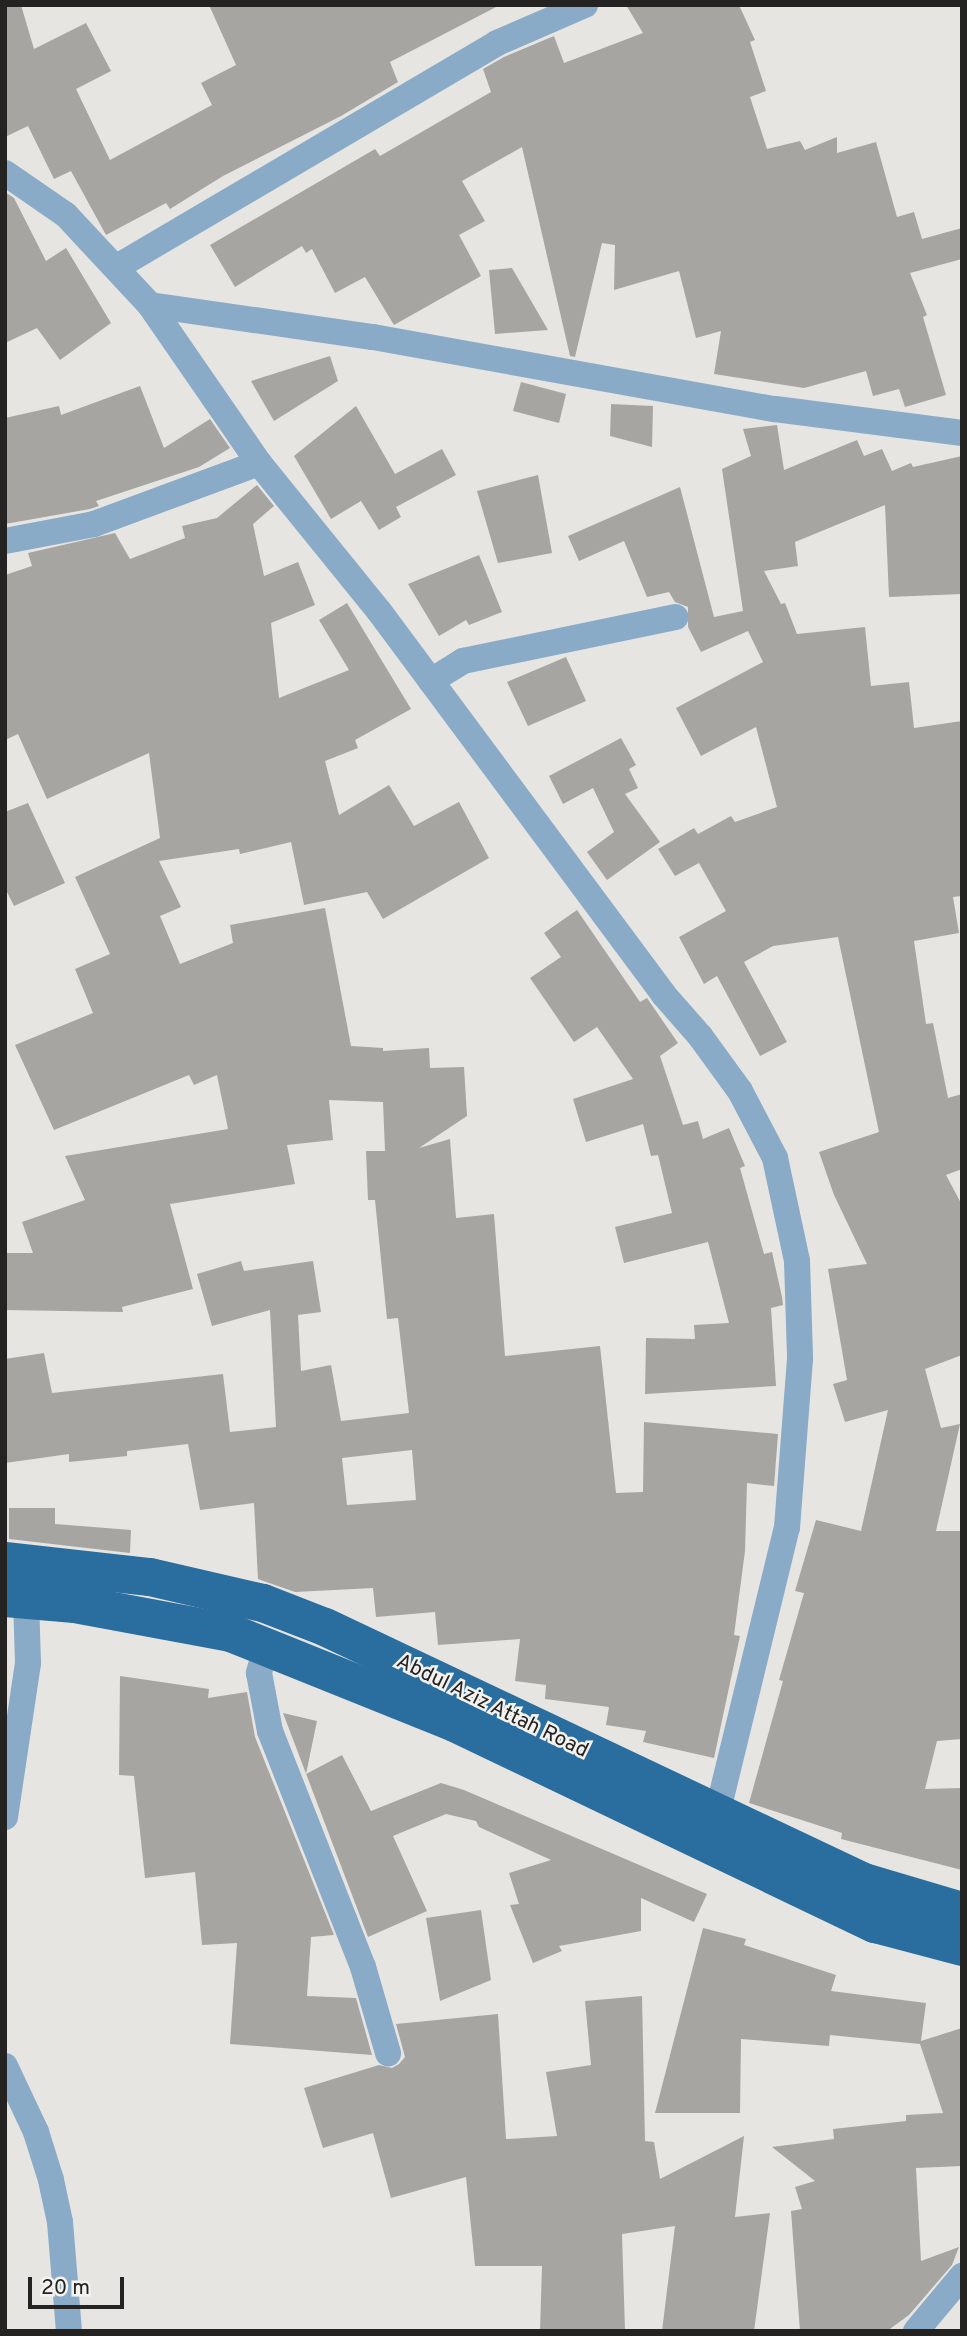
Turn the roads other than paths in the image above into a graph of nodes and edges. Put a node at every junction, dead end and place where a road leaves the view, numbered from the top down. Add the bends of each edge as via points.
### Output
1 (585, 5) edge
2 (5, 173) edge
3 (117, 267) junction
4 (150, 305) junction
5 (962, 433) edge
6 (259, 463) junction
7 (5, 541) edge
8 (676, 617) dead end
9 (431, 681) junction
10 (5, 1561) edge
11 (16, 1599) edge
12 (266, 1648) junction
13 (717, 1814) junction
14 (5, 1817) edge
15 (962, 1911) edge
16 (962, 1947) edge
17 (388, 2053) dead end
18 (5, 2066) edge
19 (962, 2276) edge
20 (69, 2331) edge
21 (916, 2331) edge

1 - 3 street via 497,43
2 - 3 street via 65,215
3 - 4 street
4 - 5 street via 373,338 775,409
4 - 6 street
6 - 7 street via 94,524
6 - 9 street
8 - 9 street via 463,661
9 - 13 street via 740,1091 775,1158 797,1261 800,1359 787,1527
10 - 13 highway, Abdul Aziz Attah Road via 150,1577 263,1603 325,1627
11 - 12 highway, Abdul Aziz Attah Road via 151,1615 231,1633
11 - 14 street via 28,1663
12 - 16 highway, Abdul Aziz Attah Road via 372,1686 455,1723 875,1924
12 - 17 street via 260,1673 270,1731 363,1968
13 - 15 highway, Abdul Aziz Attah Road via 864,1882
18 - 20 street via 36,2132 51,2180 60,2222
19 - 21 street

